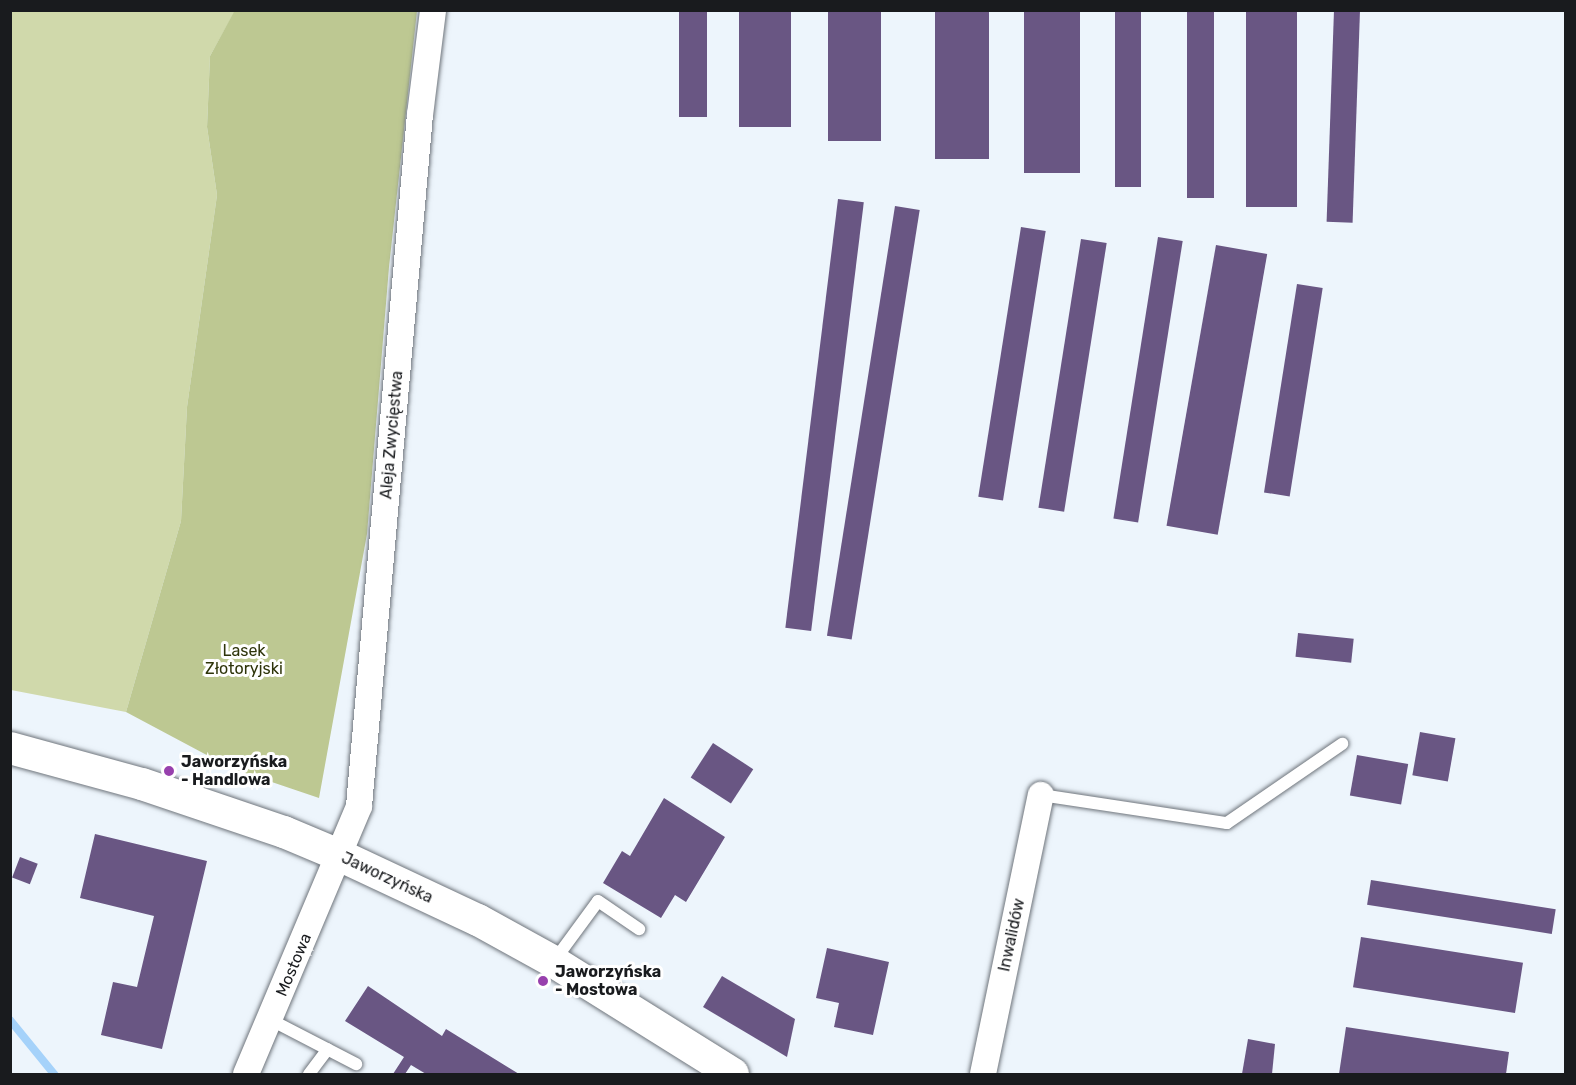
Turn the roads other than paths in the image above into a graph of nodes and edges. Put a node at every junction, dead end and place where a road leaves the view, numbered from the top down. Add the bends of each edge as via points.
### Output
1 (433, 10) edge
2 (1342, 744) dead end
3 (10, 748) edge
4 (1041, 795) joint
5 (339, 855) junction
6 (639, 928) dead end
7 (554, 962) junction
8 (271, 1020) junction
9 (328, 1049) junction
10 (356, 1064) dead end
11 (246, 1074) edge
12 (309, 1074) edge
13 (733, 1074) edge
14 (983, 1074) edge

1 - 5 street, Aleja Zwycięstwa via 420,115 360,806
2 - 4 lane via 1227,824
3 - 5 street, Jaworzyńska via 142,784
4 - 14 street, Inwalidów
5 - 7 street, Jaworzyńska via 478,920
5 - 8 street, Mostowa
6 - 7 lane via 598,901
7 - 13 street, Jaworzyńska
8 - 9 lane
8 - 11 street, Mostowa
9 - 10 lane
9 - 12 lane

